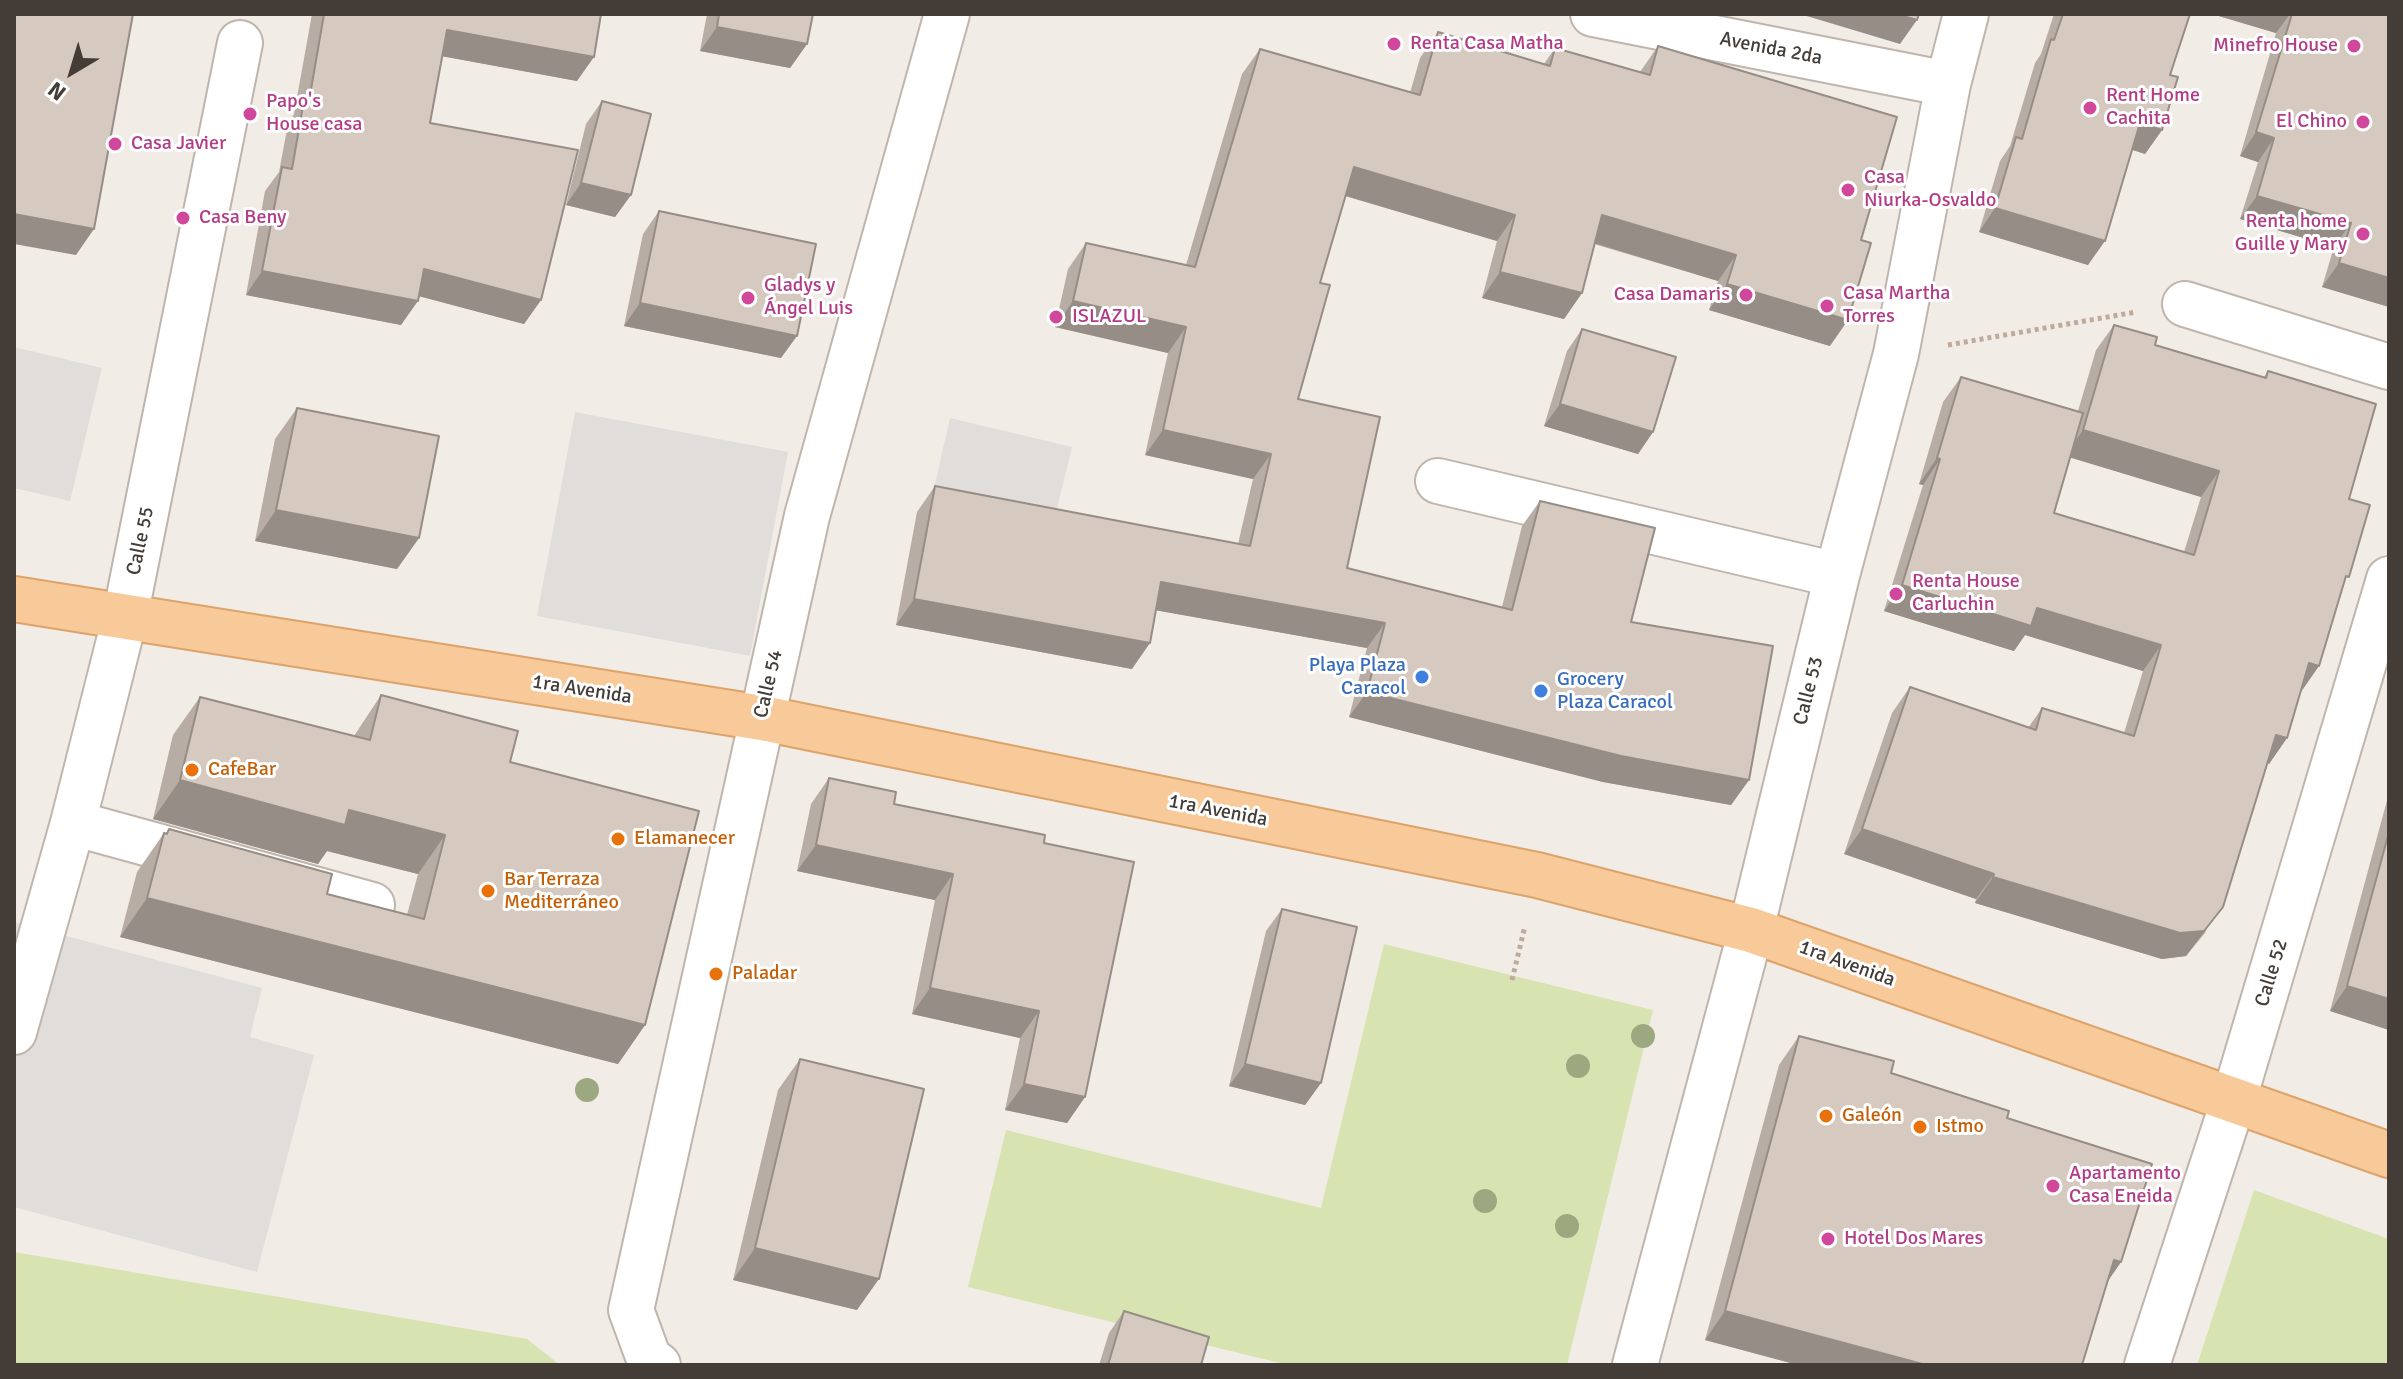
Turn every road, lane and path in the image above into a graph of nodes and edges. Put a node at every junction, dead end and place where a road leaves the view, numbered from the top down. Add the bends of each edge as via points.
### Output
1 (947, 14) edge
2 (1593, 14) edge
3 (1966, 14) edge
4 (240, 43) dead end
5 (1948, 84) junction
6 (2185, 304) joint
7 (1896, 354) junction
8 (2389, 367) edge
9 (1438, 481) dead end
10 (1837, 575) junction
11 (2389, 579) edge
12 (14, 599) edge
13 (125, 617) junction
14 (762, 718) junction
15 (73, 823) junction
16 (372, 905) edge
17 (1751, 930) junction
18 (14, 1032) edge
19 (2233, 1102) junction
20 (2389, 1155) edge
21 (654, 1362) edge
22 (1635, 1365) edge
23 (2147, 1365) edge

1 - 14 street, Calle 54 via 807,516
2 - 5 street, Avenida 2da
3 - 5 street, Calle 53
4 - 13 street, Calle 55
5 - 7 street, Calle 53
6 - 7 path
6 - 8 street
7 - 10 street, Calle 53
9 - 10 street
10 - 17 street, Calle 53
11 - 19 street, Calle 52
12 - 13 main road, 1ra Avenida
13 - 14 main road, 1ra Avenida
13 - 15 street, Calle 55
14 - 17 main road, 1ra Avenida via 1537,875
14 - 21 street, Calle 54 via 631,1310
15 - 16 street
15 - 18 street, Calle 55
17 - 19 main road, 1ra Avenida
17 - 22 street, Calle 53
19 - 20 main road, 1ra Avenida
19 - 23 street, Calle 52

